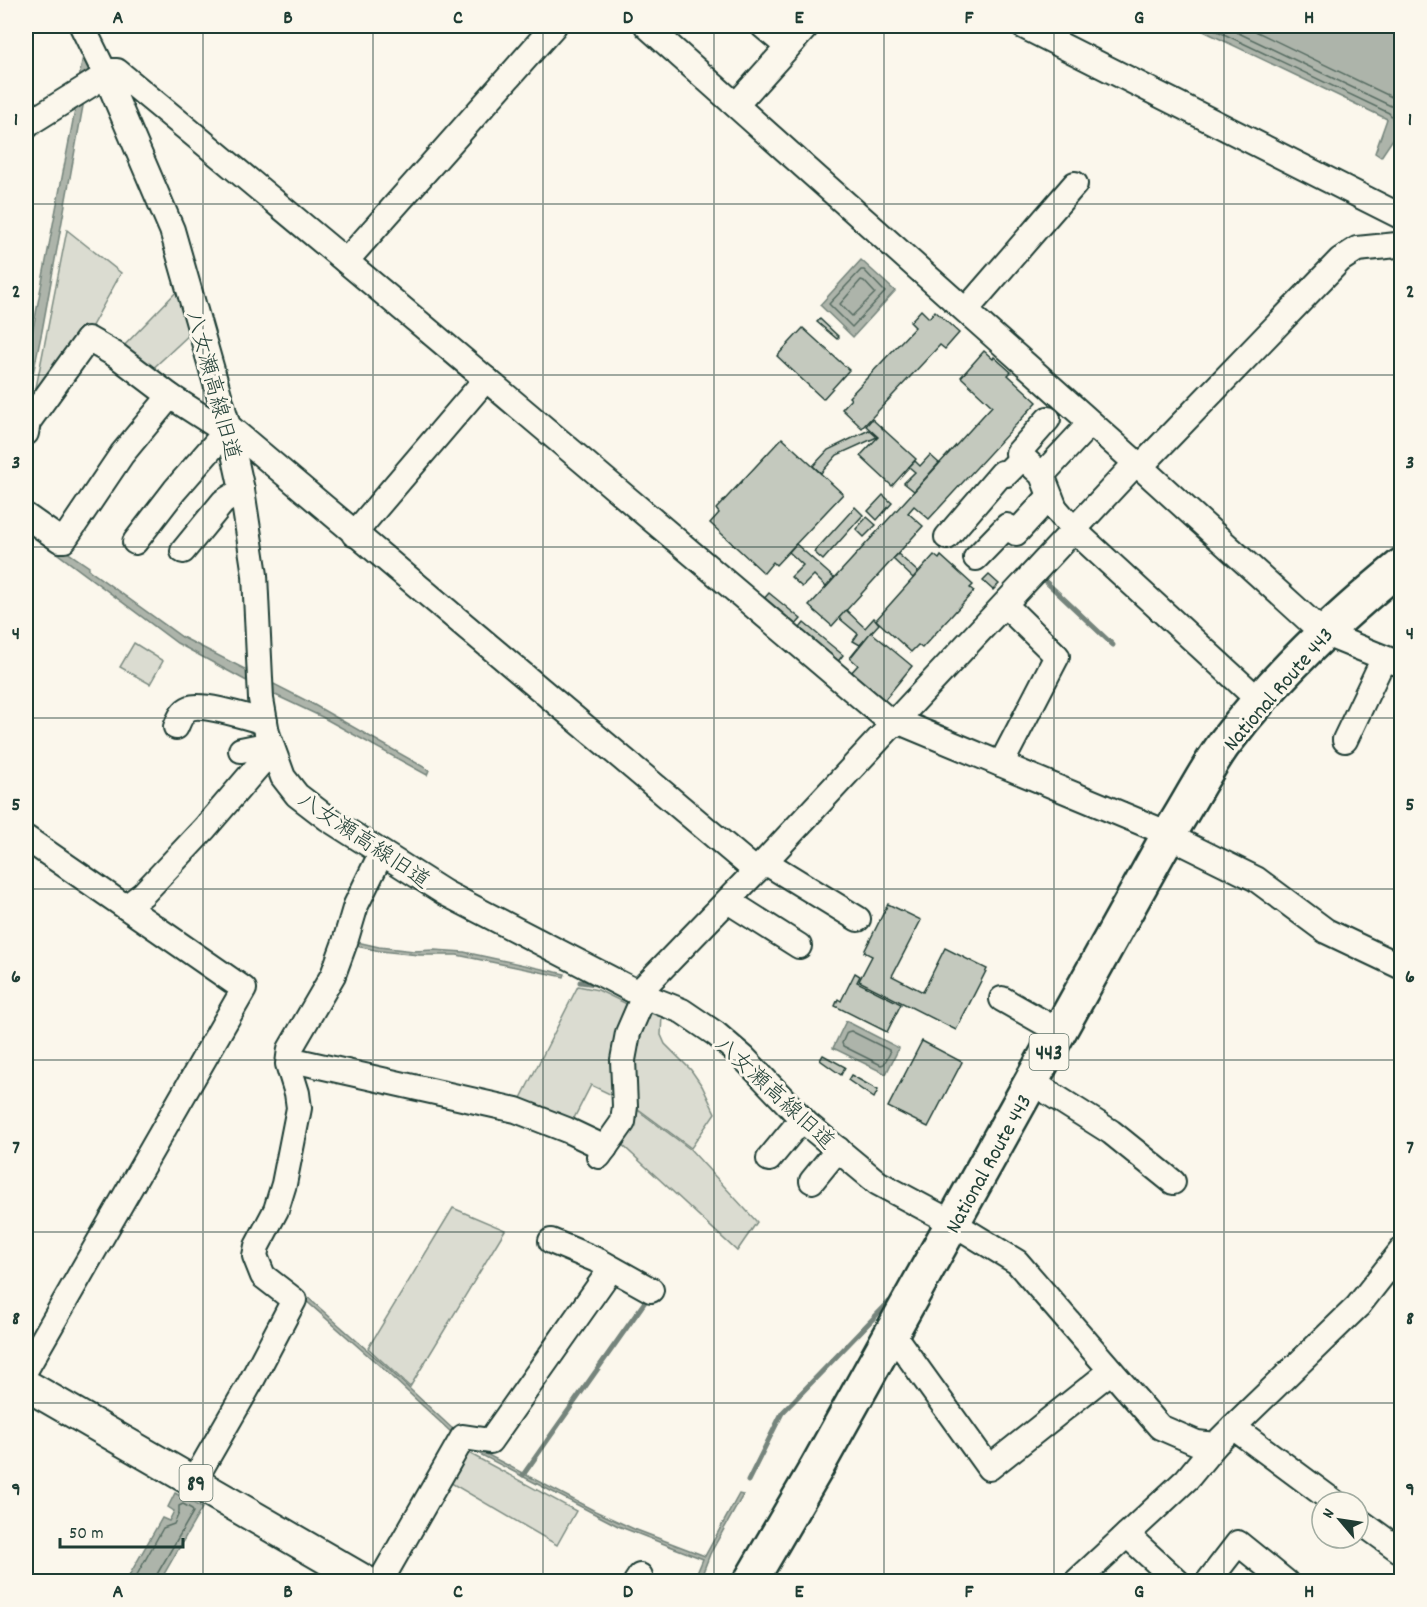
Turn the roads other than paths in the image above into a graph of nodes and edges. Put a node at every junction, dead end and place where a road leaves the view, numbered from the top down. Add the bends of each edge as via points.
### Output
1 (82, 26) edge
2 (554, 26) edge
3 (647, 26) edge
4 (763, 26) edge
5 (807, 26) edge
6 (1023, 26) edge
7 (788, 47) junction
8 (105, 73) junction
9 (736, 105) junction
10 (26, 127) edge
11 (1074, 184) dead end
12 (1401, 217) edge
13 (1401, 246) edge
14 (346, 261) junction
15 (966, 310) junction
16 (486, 379) junction
17 (170, 396) junction
18 (1048, 419) dead end
19 (227, 429) junction
20 (1083, 431) dead end
21 (26, 433) edge
22 (1023, 458) junction
23 (1138, 465) junction
24 (1046, 486) junction
25 (242, 490) junction
26 (26, 516) edge
27 (1074, 530) junction
28 (26, 534) edge
29 (354, 534) junction
30 (947, 537) dead end
31 (135, 542) dead end
32 (183, 551) dead end
33 (58, 558) dead end
34 (976, 558) dead end
35 (1401, 565) edge
36 (1005, 605) junction
37 (1323, 633) junction
38 (1393, 661) edge
39 (1251, 694) dead end
40 (896, 723) junction
41 (176, 727) dead end
42 (1345, 740) dead end
43 (271, 741) junction
44 (242, 750) dead end
45 (1001, 764) junction
46 (26, 838) edge
47 (1175, 838) junction
48 (381, 854) junction
49 (761, 866) junction
50 (728, 901) junction
51 (126, 907) junction
52 (858, 919) dead end
53 (799, 946) dead end
54 (1401, 967) edge
55 (641, 994) junction
56 (1002, 999) dead end
57 (1060, 1032) junction
58 (302, 1062) dead end
59 (1032, 1082) junction
60 (802, 1119) junction
61 (838, 1149) junction
62 (770, 1160) dead end
63 (812, 1181) dead end
64 (1173, 1182) dead end
65 (953, 1224) junction
66 (551, 1241) dead end
67 (1401, 1250) edge
68 (611, 1269) junction
69 (651, 1290) dead end
70 (892, 1333) junction
71 (26, 1369) edge
72 (1111, 1371) junction
73 (26, 1385) edge
74 (1233, 1427) junction
75 (1215, 1445) junction
76 (194, 1481) junction
77 (1318, 1490) edge
78 (1370, 1529) edge
79 (1126, 1535) junction
80 (1401, 1552) edge
81 (755, 1580) edge
82 (367, 1581) edge
83 (380, 1581) edge
84 (1076, 1581) edge
85 (1178, 1581) edge
86 (1208, 1581) edge
87 (1286, 1581) edge

1 - 8 street, 八女瀬高線旧道
2 - 14 street
3 - 9 street
4 - 7 street
5 - 7 street
6 - 12 street
7 - 9 street
8 - 10 street
8 - 14 street via 117,71
8 - 19 street, 八女瀬高線旧道 via 172,230
9 - 15 street
11 - 15 street
13 - 23 street via 1357,249 1340,260
14 - 16 street
15 - 23 street
16 - 29 street
16 - 40 street
17 - 19 street
17 - 21 street via 88,339 28,422
17 - 26 street via 122,454 64,540
18 - 22 street via 1018,453
19 - 25 street, 八女瀬高線旧道
19 - 29 street
19 - 31 street
20 - 24 street
22 - 24 street
22 - 30 street via 1006,474 1002,473
23 - 27 street
23 - 37 street
24 - 27 street via 1055,508
24 - 34 street via 1016,533 1007,526
25 - 32 street via 223,502
25 - 43 street, 八女瀬高線旧道 via 255,575 261,699
27 - 36 street
27 - 39 street
28 - 33 street
29 - 49 street
35 - 37 highway, National Route 443 / 443
36 - 40 street
36 - 45 street via 1057,656
37 - 38 street
37 - 47 highway, National Route 443 / 443 via 1223,746
38 - 42 street
40 - 45 street
40 - 49 street
41 - 43 street via 191,707 208,708
43 - 44 street
43 - 48 street, 八女瀬高線旧道 via 283,777 297,795
43 - 51 street via 265,760 151,886
45 - 47 street
46 - 51 street
47 - 54 street via 1256,879 1326,931
47 - 57 highway, National Route 443 / 443
48 - 55 street, 八女瀬高線旧道 via 445,893
48 - 76 street via 356,905 333,975 290,1049 288,1064 299,1108 284,1184 255,1256 263,1276 294,1300
49 - 50 street
49 - 52 street
50 - 53 street
50 - 55 street
51 - 71 street via 244,989
55 - 58 street via 623,1060 622,1122 602,1152 567,1130 516,1110
55 - 60 street, 八女瀬高線旧道 via 682,1011 716,1035 744,1058
56 - 57 street
57 - 59 highway, National Route 443 / 443
59 - 64 street via 1111,1132
59 - 65 highway, National Route 443 / 443
60 - 61 street, 八女瀬高線旧道
60 - 62 street
61 - 63 street
61 - 65 street, 八女瀬高線旧道 via 878,1183
65 - 70 highway, National Route 443 / 443
65 - 72 street, 八女瀬高線旧道 via 1017,1262
66 - 68 street
67 - 74 street via 1358,1306
68 - 69 street
68 - 83 street via 490,1441 464,1437
70 - 72 street via 989,1468
70 - 81 highway, National Route 443 / 443
72 - 75 street, 八女瀬高線旧道 via 1160,1427 1197,1443
73 - 76 main road, 89
74 - 75 street
74 - 77 street
75 - 79 street via 1187,1479
76 - 82 main road, 89
78 - 80 street
79 - 84 street
79 - 85 street
86 - 87 street via 1238,1543

